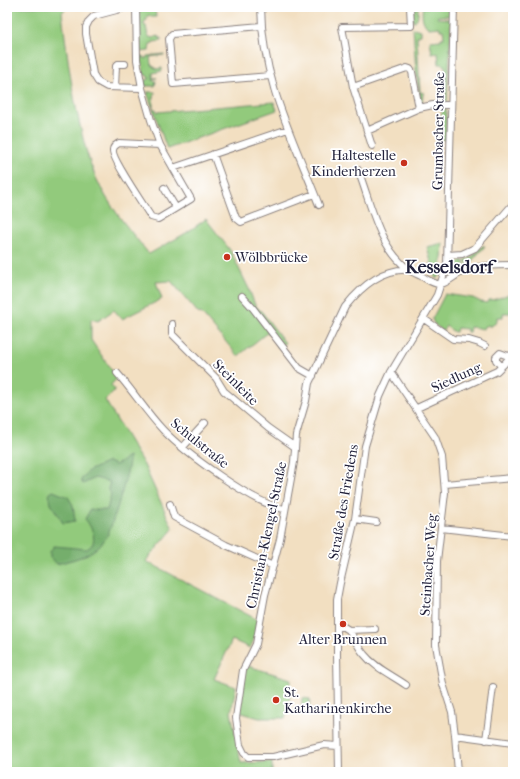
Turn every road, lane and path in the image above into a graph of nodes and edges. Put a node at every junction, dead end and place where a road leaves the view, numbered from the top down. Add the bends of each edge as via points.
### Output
1 (128, 7) edge
2 (136, 7) edge
3 (260, 7) edge
4 (410, 7) edge
5 (454, 7) edge
6 (261, 26) junction
7 (124, 64) dead end
8 (270, 76) junction
9 (115, 87) junction
10 (353, 87) junction
11 (142, 88) junction
12 (451, 105) junction
13 (419, 108) junction
14 (288, 129) junction
15 (367, 131) junction
16 (160, 145) junction
17 (372, 146) dead end
18 (214, 154) junction
19 (173, 168) junction
20 (358, 170) dead end
21 (164, 188) dead end
22 (314, 194) junction
23 (513, 204) edge
24 (319, 205) dead end
25 (176, 208) junction
26 (448, 255) junction
27 (513, 265) edge
28 (410, 270) junction
29 (442, 284) junction
30 (242, 296) dead end
31 (424, 319) junction
32 (172, 324) dead end
33 (485, 346) dead end
34 (512, 355) edge
35 (504, 364) junction
36 (392, 372) junction
37 (117, 373) dead end
38 (312, 376) junction
39 (417, 408) junction
40 (205, 423) dead end
41 (295, 446) junction
42 (183, 447) junction
43 (513, 478) edge
44 (445, 484) junction
45 (170, 504) dead end
46 (284, 509) junction
47 (355, 518) junction
48 (376, 522) dead end
49 (441, 528) junction
50 (513, 536) edge
51 (273, 566) junction
52 (337, 627) junction
53 (375, 629) dead end
54 (349, 630) junction
55 (406, 685) dead end
56 (493, 688) dead end
57 (455, 735) junction
58 (486, 740) junction
59 (513, 743) edge
60 (338, 746) junction
61 (339, 772) edge
62 (458, 772) edge

1 - 9 street via 94,16 86,27 93,74 98,82 107,87
2 - 11 street via 137,56
3 - 6 street
4 - 10 street via 411,26 342,27
5 - 12 street, Grumbacher Straße
6 - 8 street
6 - 8 street via 172,34 169,39 173,84
7 - 9 street via 116,66
8 - 14 street
9 - 11 street
10 - 13 street via 410,69
10 - 15 street
11 - 16 street
12 - 13 street
12 - 26 street, Grumbacher Straße
13 - 15 street
14 - 18 street
14 - 22 street
15 - 17 street
16 - 19 street
16 - 25 street via 119,143 114,146 112,152 151,217 161,218
18 - 19 street
18 - 22 street via 236,218 241,222
19 - 25 street via 191,199
20 - 28 street via 388,247
21 - 25 street
22 - 24 street
23 - 26 street via 475,248 462,254
26 - 29 street, Straße des Friedens
27 - 29 street via 469,269
28 - 29 street via 437,284
28 - 38 street, Christian-Klengel-Straße via 384,274 371,281 352,298 345,307
29 - 31 street, Straße des Friedens
30 - 38 street via 299,368
31 - 33 street via 453,339 469,340
31 - 36 street, Straße des Friedens
32 - 41 street, Steinleite via 172,334 216,378 224,391 268,428
34 - 35 street, Siedlung
34 - 35 street via 497,354 496,360 500,365
35 - 39 street, Siedlung via 497,371
36 - 39 street, Steinbacher Weg
36 - 47 street, Straße des Friedens via 376,405 368,436
37 - 42 street, Schulstraße via 152,418
38 - 41 street, Christian-Klengel-Straße via 298,425
39 - 44 street, Steinbacher Weg via 440,448
40 - 42 street
41 - 46 street, Christian-Klengel-Straße
42 - 46 street, Schulstraße via 245,492
43 - 44 street
44 - 49 street, Steinbacher Weg
45 - 51 street via 174,517 226,545
46 - 51 street, Christian-Klengel-Straße
47 - 48 street
47 - 52 street, Straße des Friedens via 337,599
49 - 50 street
49 - 57 street, Steinbacher Weg via 437,561 436,645
51 - 60 street, Christian-Klengel-Straße via 256,644 243,670 239,689 236,718 240,745 248,757 258,758 274,757 324,745
52 - 54 street
52 - 60 street, Straße des Friedens
53 - 54 street
54 - 55 street via 369,659
56 - 58 street
57 - 58 street
57 - 62 street, Steinbacher Weg
58 - 59 street
60 - 61 street, Straße des Friedens

